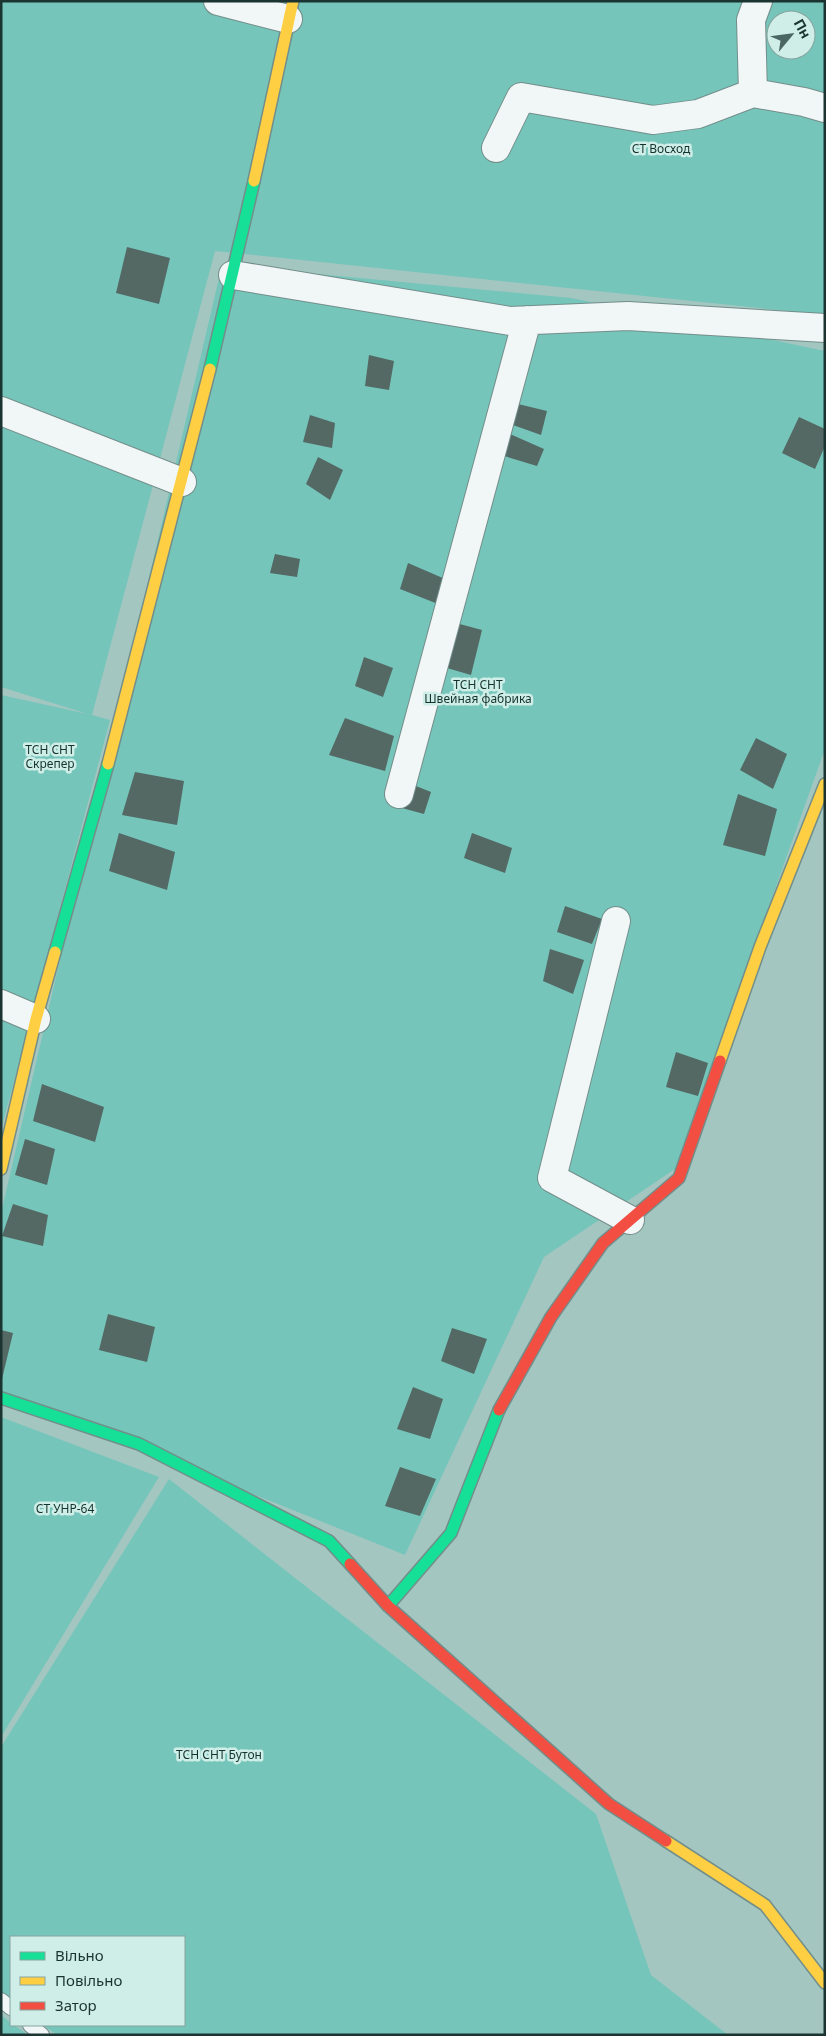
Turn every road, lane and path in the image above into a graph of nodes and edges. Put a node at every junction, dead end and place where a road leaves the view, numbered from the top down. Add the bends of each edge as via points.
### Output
1 (218, 1) edge
2 (758, 1) edge
3 (290, 10) edge
4 (753, 93) junction
5 (825, 108) edge
6 (496, 148) dead end
7 (233, 275) junction
8 (526, 320) junction
9 (825, 328) edge
10 (1, 411) edge
11 (182, 482) junction
12 (825, 784) edge
13 (398, 794) dead end
14 (616, 920) dead end
15 (1, 1004) edge
16 (36, 1019) junction
17 (1, 1169) edge
18 (630, 1220) junction
19 (1, 1398) edge
20 (388, 1606) junction
21 (825, 1984) edge
22 (31, 2026) edge
23 (42, 2035) edge

1 - 3 street
2 - 4 street via 751,20
3 - 7 street
4 - 5 street
4 - 6 street via 698,114 653,120 521,97
7 - 8 street via 510,321
7 - 11 street
8 - 9 street via 628,316
8 - 13 street
10 - 11 street
11 - 16 street via 124,708
12 - 18 street via 760,947 679,1178
14 - 18 street via 552,1178
15 - 16 street
16 - 17 street
18 - 20 street via 603,1243 552,1317 497,1414 452,1533
19 - 20 street via 139,1444 329,1541
20 - 21 street via 608,1804 765,1904
22 - 23 lane

